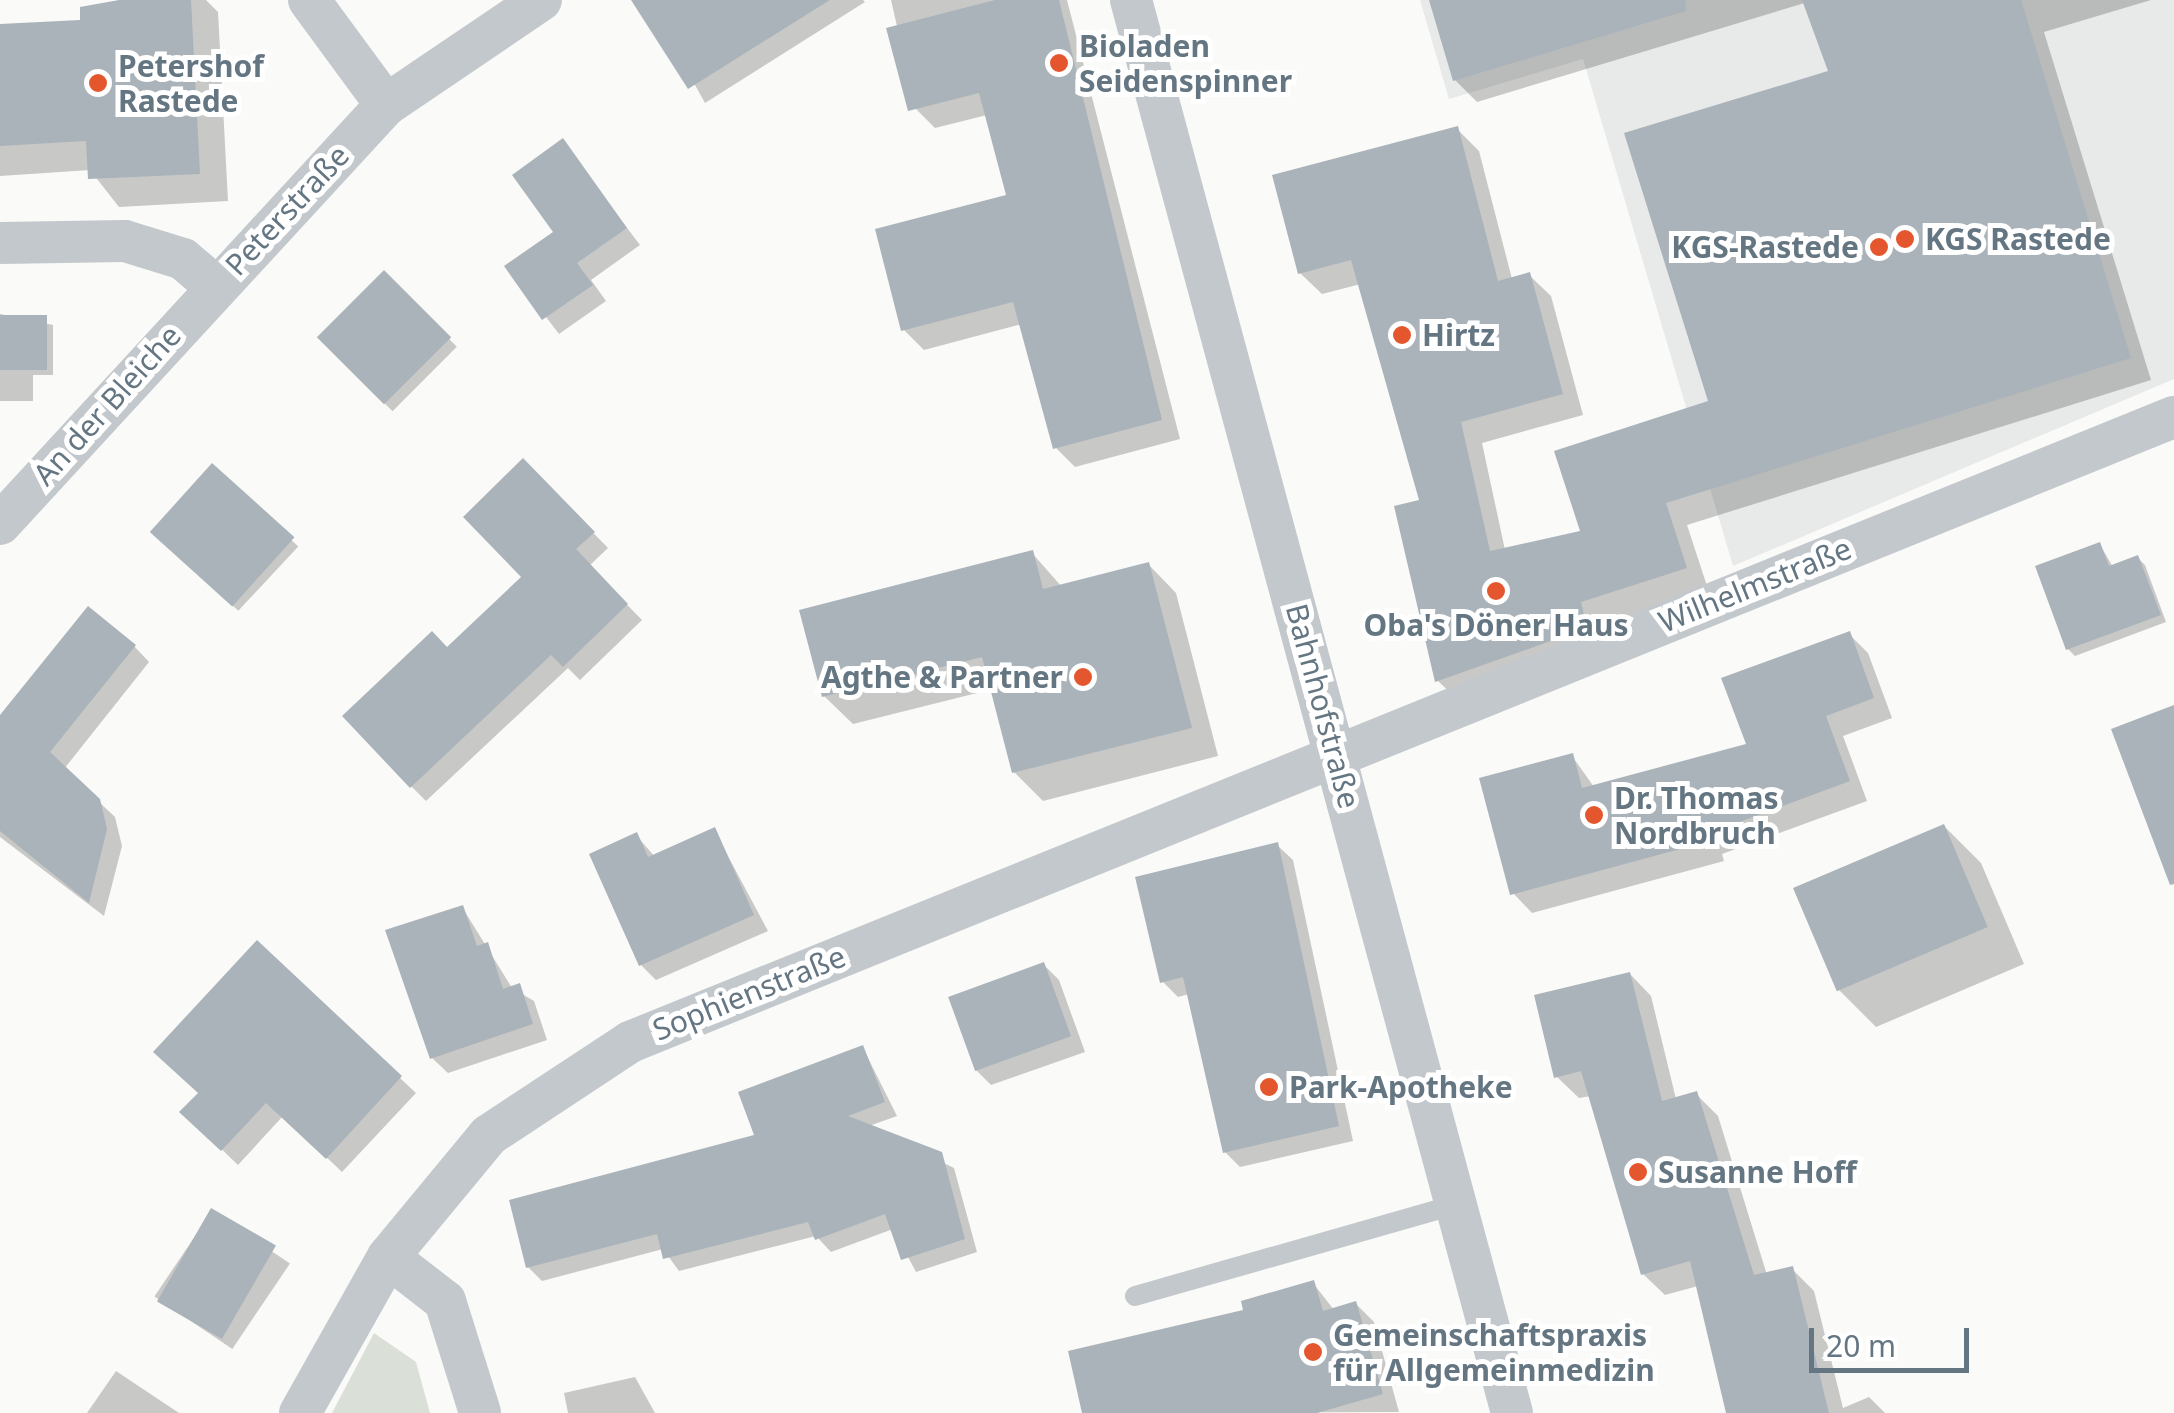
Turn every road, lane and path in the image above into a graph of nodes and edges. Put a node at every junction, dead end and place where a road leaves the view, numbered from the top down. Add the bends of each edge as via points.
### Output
1 (309, 0) edge
2 (541, 0) edge
3 (1131, 0) edge
4 (386, 105) junction
5 (0, 243) edge
6 (214, 286) junction
7 (2169, 433) edge
8 (0, 524) edge
9 (1336, 752) junction
10 (1458, 1204) junction
11 (388, 1257) junction
12 (1135, 1296) dead end
13 (300, 1413) edge
14 (480, 1413) edge
15 (1512, 1413) edge

1 - 4 street
2 - 4 street, Peterstraße
3 - 9 street, Bahnhofstraße
4 - 6 street, Peterstraße
5 - 6 street, Peterstraße via 125,241 182,259
6 - 8 street, An der Bleiche
7 - 9 street, Wilhelmstraße
9 - 10 street, Bahnhofstraße
9 - 11 street, Sophienstraße via 630,1042 489,1135
10 - 12 lane
10 - 15 street, Bahnhofstraße
11 - 13 street, Sophienstraße
11 - 14 street via 446,1301

